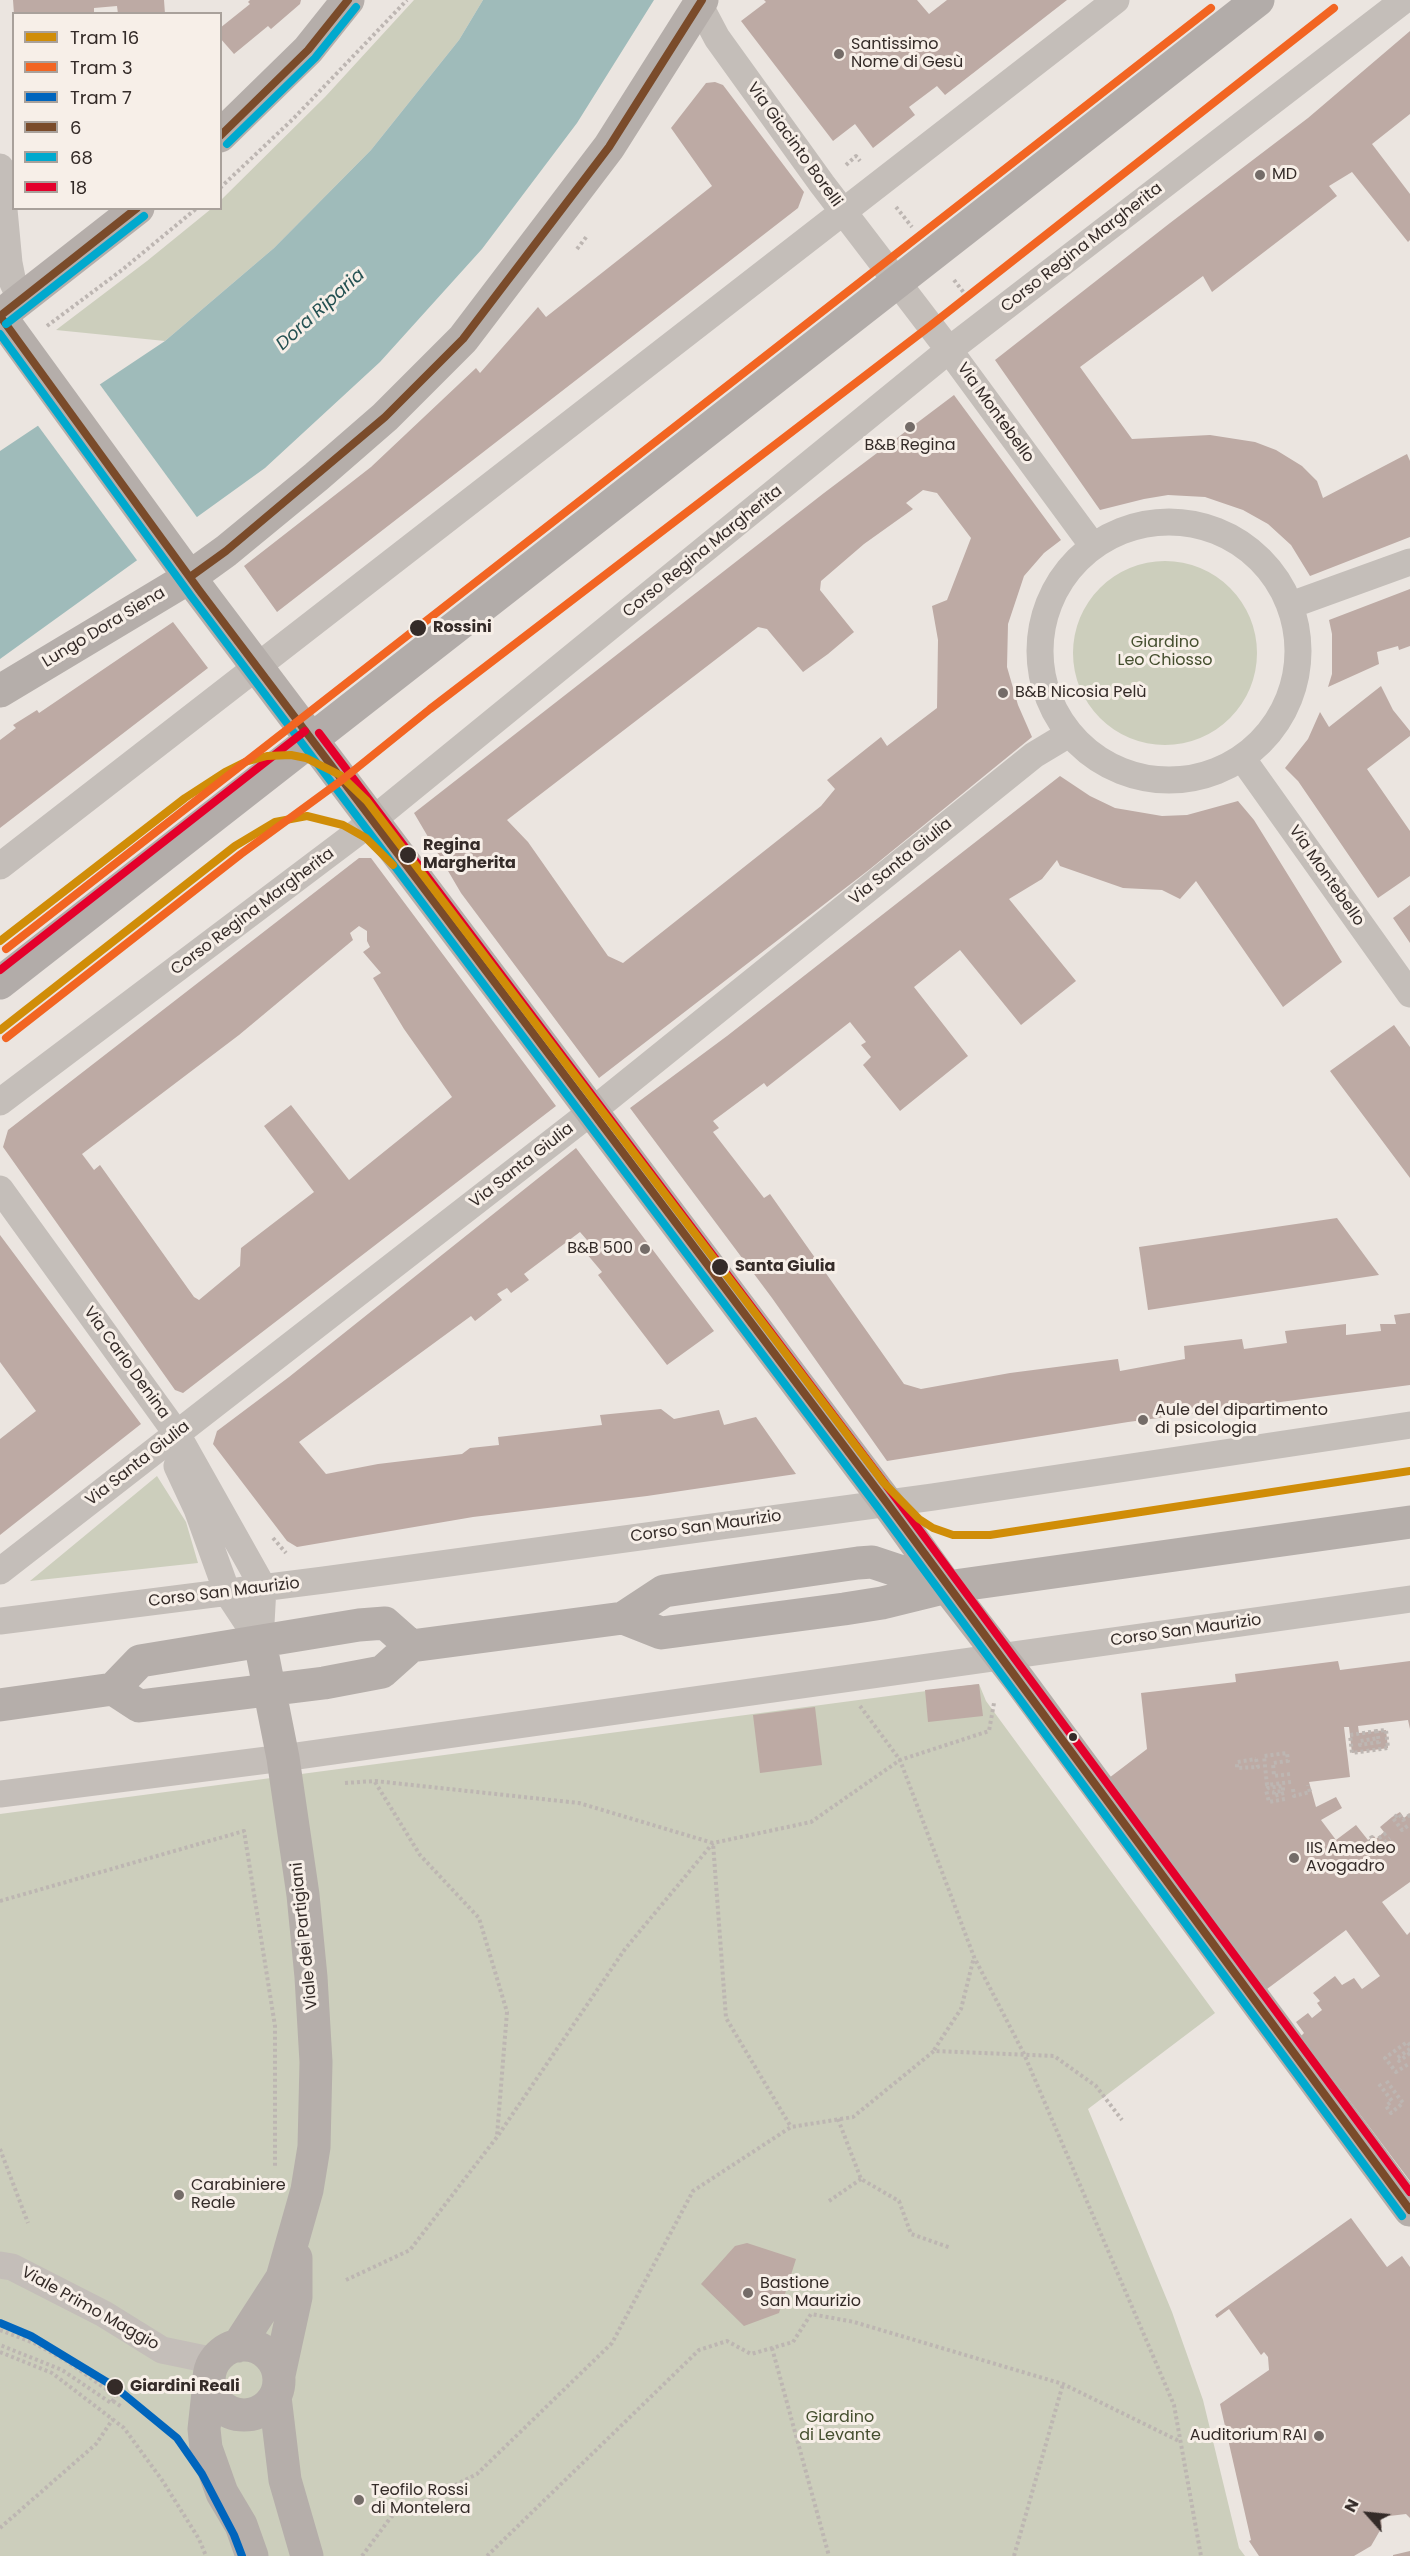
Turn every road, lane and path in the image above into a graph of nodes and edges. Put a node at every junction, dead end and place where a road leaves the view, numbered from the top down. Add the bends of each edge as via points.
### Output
1 (348, 0) edge
2 (406, 0) edge
3 (1116, 0) edge
4 (1258, 0) edge
5 (1404, 0) edge
6 (701, 2) edge
7 (222, 134) edge
8 (0, 167) edge
9 (222, 186) edge
10 (135, 210) edge
11 (194, 210) edge
12 (843, 212) junction
13 (895, 282) junction
14 (5, 312) edge
15 (51, 323) dead end
16 (949, 350) junction
17 (1093, 546) junction
18 (1410, 562) edge
19 (181, 566) junction
20 (1291, 605) junction
21 (258, 668) junction
22 (0, 691) edge
23 (1069, 734) junction
24 (311, 739) junction
25 (1242, 758) junction
26 (372, 821) junction
27 (0, 866) edge
28 (0, 983) edge
29 (1410, 994) edge
30 (0, 1102) edge
31 (591, 1112) junction
32 (0, 1189) edge
33 (1410, 1425) edge
34 (171, 1439) junction
35 (887, 1503) junction
36 (1410, 1522) edge
37 (0, 1571) edge
38 (263, 1587) junction
39 (947, 1587) junction
40 (226, 1592) junction
41 (1410, 1599) edge
42 (622, 1617) junction
43 (0, 1621) edge
44 (260, 1641) junction
45 (411, 1646) junction
46 (1000, 1657) junction
47 (113, 1689) junction
48 (271, 1689) junction
49 (854, 1698) dead end
50 (995, 1701) dead end
51 (0, 1705) edge
52 (1377, 1731) dead end
53 (1378, 1738) dead end
54 (283, 1758) junction
55 (1256, 1759) joint
56 (900, 1760) junction
57 (1290, 1774) dead end
58 (375, 1781) junction
59 (1291, 1782) dead end
60 (334, 1784) dead end
61 (1308, 1785) dead end
62 (1293, 1789) dead end
63 (0, 1794) edge
64 (1284, 1796) joint
65 (1410, 1815) edge
66 (1410, 1824) edge
67 (1386, 1833) dead end
68 (1390, 1838) dead end
69 (713, 1843) junction
70 (0, 1901) edge
71 (974, 1958) junction
72 (1410, 2049) edge
73 (934, 2051) junction
74 (1024, 2054) junction
75 (1410, 2062) edge
76 (1385, 2079) dead end
77 (1379, 2084) dead end
78 (838, 2119) junction
79 (1122, 2120) dead end
80 (791, 2127) junction
81 (497, 2137) junction
82 (0, 2149) edge
83 (274, 2169) dead end
84 (861, 2179) junction
85 (829, 2201) dead end
86 (1410, 2210) edge
87 (28, 2223) dead end
88 (296, 2232) junction
89 (951, 2248) dead end
90 (0, 2265) edge
91 (346, 2280) dead end
92 (0, 2330) edge
93 (0, 2345) edge
94 (772, 2348) junction
95 (0, 2352) edge
96 (221, 2363) junction
97 (1063, 2384) junction
98 (277, 2386) junction
99 (113, 2401) junction
100 (122, 2407) dead end
101 (113, 2419) junction
102 (1180, 2441) junction
103 (0, 2528) edge
104 (206, 2556) edge
105 (252, 2556) edge
106 (307, 2556) edge
107 (362, 2556) edge
108 (487, 2556) edge
109 (829, 2556) edge
110 (1014, 2556) edge
111 (1201, 2556) edge

1 - 7 street via 308,50
2 - 9 path via 293,119
3 - 12 street
4 - 13 main road
5 - 16 street, Corso Regina Margherita
6 - 12 street, Via Giacinto Borelli via 717,38
6 - 19 street, Lungo Dora Siena via 609,147 463,339 385,417 226,551
8 - 14 street via 13,283
10 - 14 street
11 - 15 path
12 - 13 street, Via Giacinto Borelli
12 - 21 street
13 - 16 street, Via Montebello
13 - 24 main road
14 - 19 street via 20,345
16 - 17 street, Via Montebello
16 - 26 street, Corso Regina Margherita
17 - 20 street via 1128,528 1166,521 1204,526 1239,542 1268,568
17 - 23 street via 1068,570 1050,599 1041,632 1043,680
18 - 20 street
19 - 21 street
19 - 22 street, Lungo Dora Siena
20 - 25 street via 1298,663 1291,694 1277,722
21 - 24 street
21 - 27 street
23 - 25 street via 1091,755 1122,772 1157,780 1192,779
23 - 31 street, Via Santa Giulia via 1025,763
24 - 26 street
24 - 28 main road
25 - 29 street, Via Montebello
26 - 30 street, Corso Regina Margherita
26 - 31 street
31 - 34 street, Via Santa Giulia
31 - 35 street
32 - 34 street, Via Carlo Denina
33 - 35 street, Corso San Maurizio
34 - 37 street, Via Santa Giulia
34 - 38 street, Via Carlo Denina
34 - 40 street, Via Carlo Denina
35 - 38 street, Corso San Maurizio
35 - 39 street
36 - 39 street
38 - 40 street, Corso San Maurizio
38 - 44 street
39 - 42 street via 872,1605 661,1633
39 - 42 street via 872,1562 664,1591
39 - 46 street
40 - 43 street, Corso San Maurizio
40 - 44 street, Via Carlo Denina
41 - 46 street, Corso San Maurizio
42 - 45 street
44 - 45 street via 385,1623
44 - 47 street via 140,1661
44 - 48 street, Viale dei Partigiani
45 - 48 street via 381,1672
46 - 54 street, Corso San Maurizio
46 - 86 street
47 - 48 street via 139,1706
47 - 51 street
48 - 54 street, Viale dei Partigiani
49 - 56 path
50 - 56 path via 989,1731
52 - 53 path via 1350,1735 1352,1753 1388,1748 1386,1730 1377,1731 1379,1742 1360,1744
54 - 63 street, Corso San Maurizio
54 - 88 street, Viale dei Partigiani via 303,1895 316,2062 314,2147
55 - 55 path via 1237,1762 1237,1768 1258,1767
56 - 69 path via 811,1822
56 - 71 path
57 - 59 path via 1274,1776 1273,1763 1288,1761 1287,1753 1264,1756 1267,1785
58 - 60 path
58 - 69 path via 579,1803
58 - 81 path via 420,1855 479,1918 507,2012
61 - 62 path via 1310,1792 1294,1796
64 - 64 path via 1269,1802 1266,1790 1282,1785 1283,1791 1274,1792 1274,1796
65 - 66 path via 1403,1820 1399,1814 1393,1818 1402,1830
67 - 68 path via 1375,1841 1368,1840 1375,1850
69 - 80 path via 726,2018
69 - 81 path via 625,1949
70 - 83 path via 244,1831 274,2026
71 - 73 path via 961,2009
71 - 74 path
72 - 75 path via 1407,2042 1385,2058 1396,2072
73 - 74 path
73 - 78 path via 853,2116
74 - 79 path via 1054,2056 1096,2086
74 - 102 path via 1174,2405
76 - 77 path via 1403,2103 1391,2113 1386,2106 1392,2101
78 - 80 path
78 - 84 path
80 - 107 path via 693,2191 612,2343 477,2474 391,2517
81 - 91 path via 410,2250
82 - 87 path
84 - 85 path
84 - 89 path via 899,2201 911,2234
88 - 96 street, Viale dei Partigiani via 282,2278
88 - 98 street, Viale dei Partigiani via 296,2296
90 - 96 street, Viale Primo Maggio via 12,2267 104,2314 162,2350
92 - 99 path via 68,2362 116,2396
93 - 99 path via 62,2370
94 - 97 path via 794,2342 811,2314 854,2322
94 - 108 path via 751,2354 727,2341 699,2350
94 - 109 path
95 - 101 path via 52,2373
96 - 98 street via 249,2345 269,2355
96 - 98 street via 218,2404 237,2415 260,2412
96 - 105 street via 204,2422 206,2448
97 - 102 path
97 - 110 path
98 - 106 street via 285,2480
99 - 100 path
101 - 103 path via 96,2444
101 - 104 path via 162,2480
102 - 111 path

